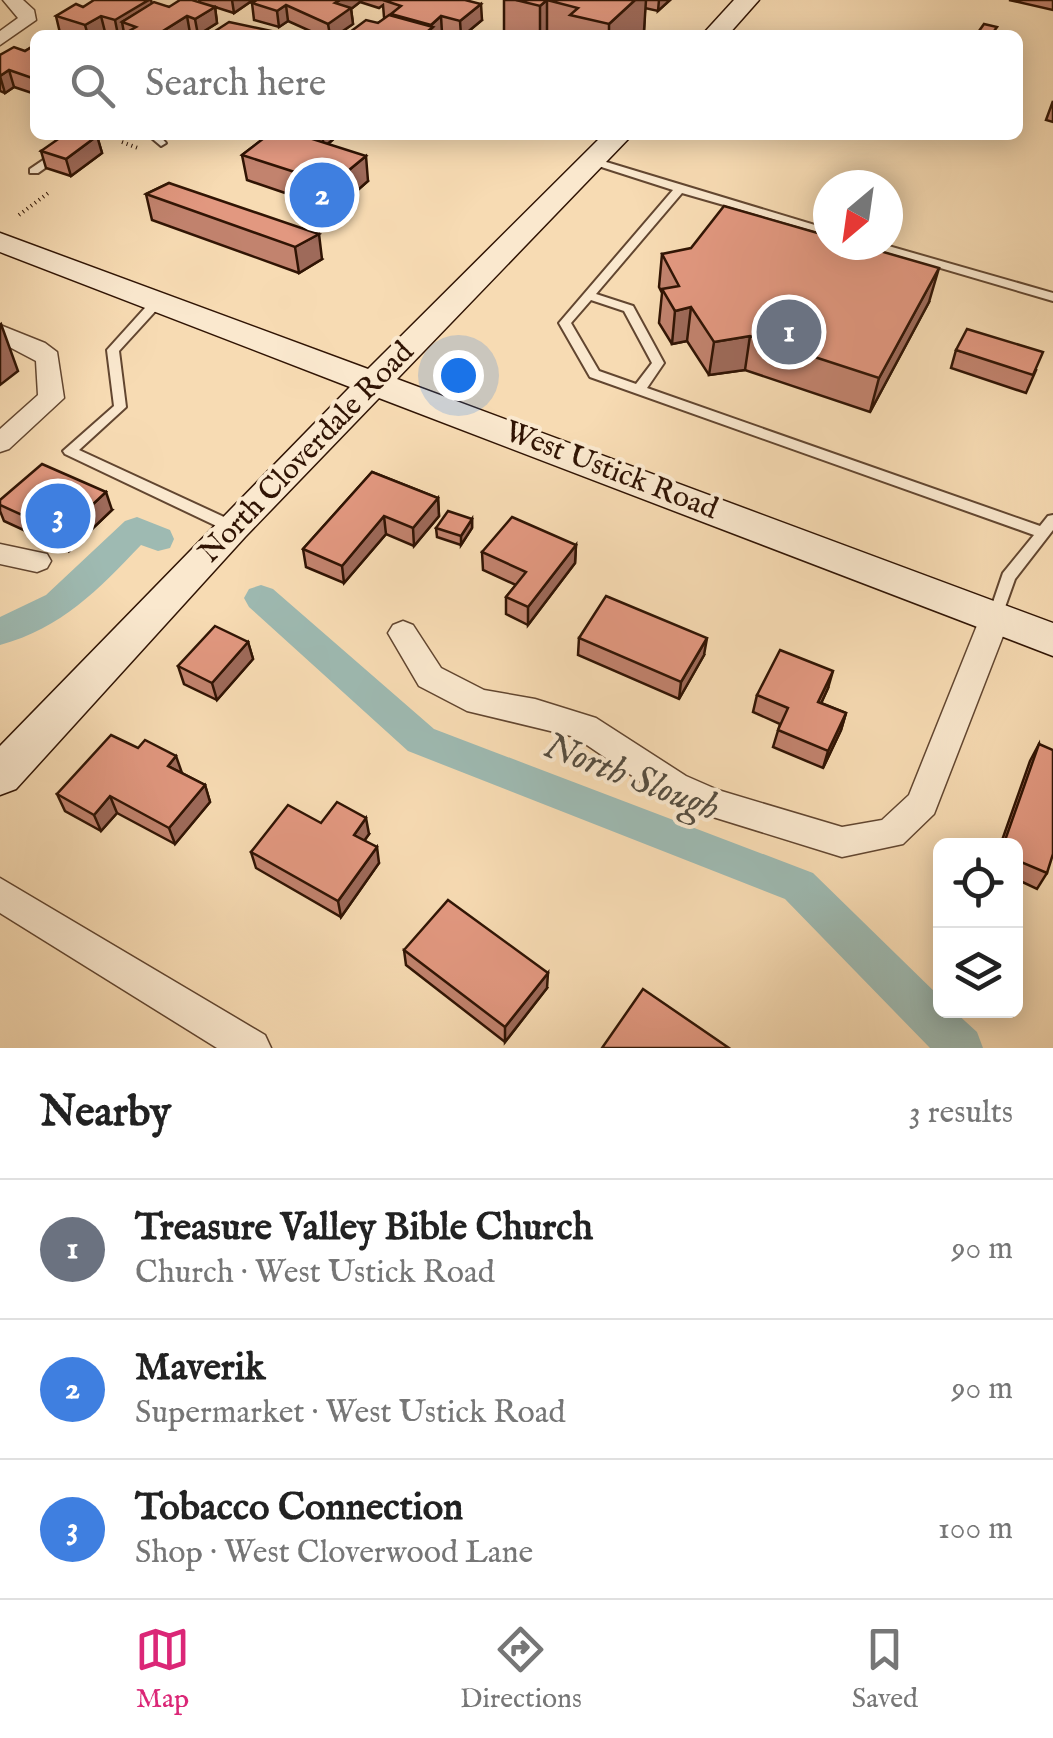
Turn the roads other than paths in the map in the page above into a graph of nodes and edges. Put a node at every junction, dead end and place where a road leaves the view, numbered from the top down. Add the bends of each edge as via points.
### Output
1 (747, 0) edge
2 (19, 5) edge
3 (719, 30) edge
4 (0, 40) edge
5 (80, 140) edge
6 (613, 140) edge
7 (593, 161) junction
8 (34, 171) dead end
9 (680, 189) junction
10 (813, 228) edge
11 (0, 242) edge
12 (903, 254) edge
13 (589, 295) junction
14 (1053, 298) edge
15 (157, 302) junction
16 (0, 332) edge
17 (376, 383) junction
18 (638, 390) junction
19 (0, 443) edge
20 (1047, 526) edge
21 (232, 528) junction
22 (0, 554) edge
23 (37, 561) dead end
24 (995, 618) junction
25 (402, 634) dead end
26 (1053, 640) edge
27 (0, 776) edge
28 (0, 894) edge
29 (252, 1048) edge

1 - 3 main road
2 - 4 street via 27,20
5 - 8 lane
6 - 7 main road, North Cloverdale Road
7 - 9 lane
7 - 17 main road, North Cloverdale Road
9 - 10 lane
9 - 13 lane
11 - 15 main road, West Ustick Road
12 - 14 lane
13 - 18 lane via 628,309 658,362
13 - 18 lane via 565,323 594,374
15 - 17 main road, West Ustick Road
15 - 21 lane via 113,350 120,408 70,451
16 - 19 street via 48,358 51,398
17 - 21 main road, North Cloverdale Road
17 - 24 main road, West Ustick Road
18 - 20 lane
20 - 24 lane via 1008,576
21 - 27 main road, North Cloverdale Road
22 - 23 street
24 - 25 street via 922,804 891,834 842,842 687,792 585,727 478,702 430,677
24 - 26 main road, West Ustick Road
28 - 29 street

